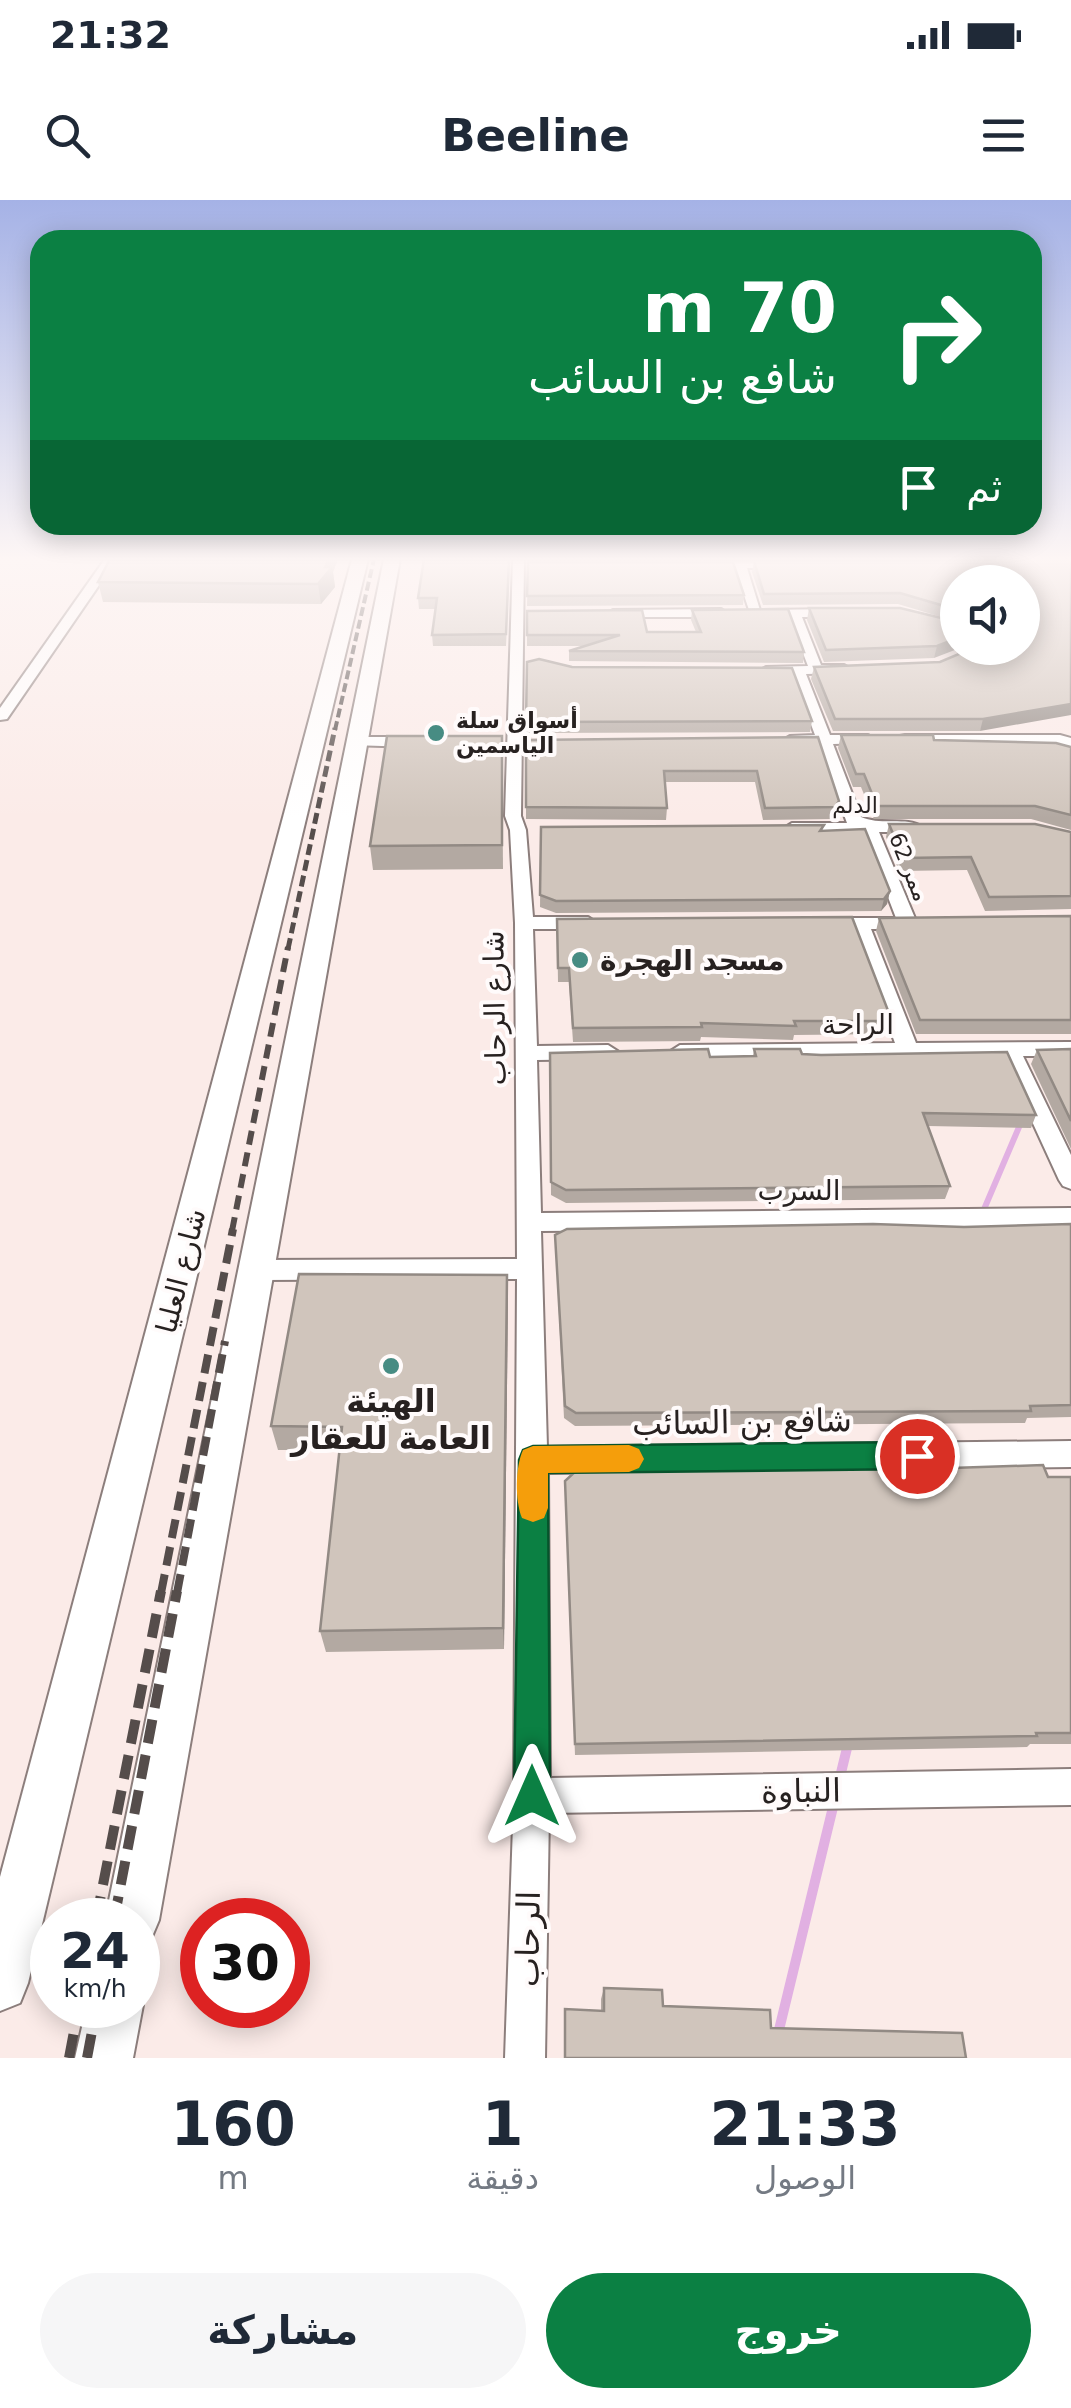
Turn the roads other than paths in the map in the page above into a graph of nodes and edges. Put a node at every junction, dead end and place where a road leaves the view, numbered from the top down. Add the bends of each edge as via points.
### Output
1 (50, 646) edge
2 (338, 646) edge
3 (375, 646) edge
4 (524, 646) edge
5 (807, 646) edge
6 (868, 668) edge
7 (816, 670) junction
8 (742, 671) edge
9 (798, 672) junction
10 (2, 716) edge
11 (1067, 738) edge
12 (765, 740) edge
13 (823, 740) junction
14 (356, 742) junction
15 (434, 742) edge
16 (493, 742) edge
17 (512, 742) junction
18 (532, 742) edge
19 (942, 827) edge
20 (772, 828) edge
21 (869, 828) junction
22 (524, 923) junction
23 (603, 923) edge
24 (801, 924) edge
25 (860, 924) junction
26 (1071, 1049) edge
27 (1010, 1050) junction
28 (525, 1052) junction
29 (621, 1052) edge
30 (659, 1052) edge
31 (908, 1052) junction
32 (1071, 1180) edge
33 (1071, 1218) edge
34 (528, 1222) junction
35 (258, 1270) junction
36 (528, 1270) junction
37 (1071, 1454) edge
38 (533, 1460) junction
39 (1071, 1787) edge
40 (532, 1796) junction
41 (136, 1898) edge
42 (0, 1983) edge
43 (110, 2028) edge
44 (104, 2058) edge
45 (525, 2058) edge

1 - 10 street
2 - 42 main road, شارع العليا
3 - 14 main road
4 - 17 street, شارع الرحاب via 525,658 514,671
5 - 7 street
6 - 7 street
7 - 9 street
8 - 9 street
9 - 13 street, ممر 62
11 - 13 street
12 - 13 street
13 - 21 street, ممر 62 via 854,820
14 - 15 street
14 - 35 main road
16 - 17 street
17 - 18 street
17 - 22 street, شارع الرحاب via 513,816 528,830
19 - 21 street, الدلم
20 - 21 street, الدلم
21 - 25 street, ممر 62 via 916,923
22 - 23 street
22 - 28 street, شارع الرحاب
24 - 25 street
25 - 31 street
26 - 27 street, الراحة
27 - 31 street, الراحة
27 - 32 street
28 - 29 street
28 - 34 street, شارع الرحاب
30 - 31 street, الراحة
33 - 34 street, السرب
34 - 36 street, شارع الرحاب
35 - 36 street
35 - 41 main road
36 - 38 street, شارع الرحاب
37 - 38 street, شافع بن السائب
38 - 40 street, الرحاب
39 - 40 street, النباوة
40 - 45 street, الرحاب
43 - 44 main road

